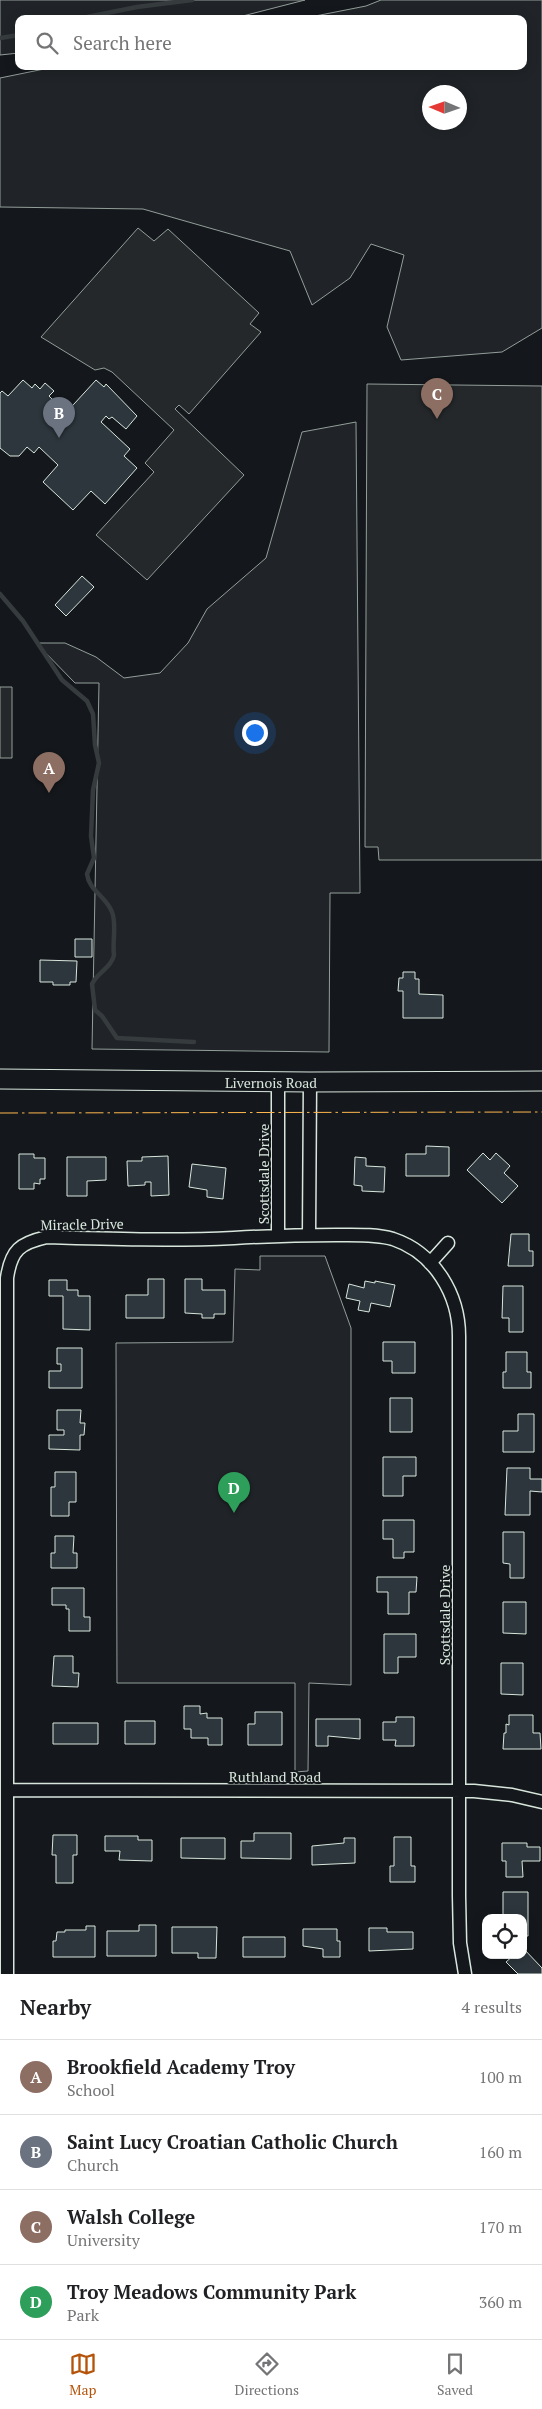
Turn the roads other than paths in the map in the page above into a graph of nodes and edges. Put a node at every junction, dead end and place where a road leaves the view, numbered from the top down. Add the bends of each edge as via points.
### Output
1 (0, 1079) edge
2 (542, 1081) edge
3 (278, 1082) junction
4 (310, 1082) junction
5 (309, 1235) junction
6 (278, 1236) junction
7 (448, 1243) dead end
8 (430, 1263) junction
9 (3, 1611) edge
10 (7, 1790) junction
11 (460, 1791) junction
12 (542, 1802) edge
13 (7, 1974) edge
14 (465, 1974) edge

1 - 3 main road, Livernois Road
2 - 4 main road, Livernois Road
3 - 4 main road, Livernois Road
3 - 6 street, Scottsdale Drive
4 - 5 street
5 - 6 street, Scottsdale Drive
5 - 8 street, Scottsdale Drive via 392,1239 408,1246
6 - 9 street, Miracle Drive via 47,1238 32,1240 18,1249 7,1278
7 - 8 street
8 - 11 street, Scottsdale Drive via 450,1291 459,1321
9 - 10 street, Miracle Drive
10 - 11 street, Ruthland Road
10 - 13 street, Miracle Drive
11 - 12 street, Ruthland Road via 495,1792
11 - 14 street, Scottsdale Drive via 460,1943

